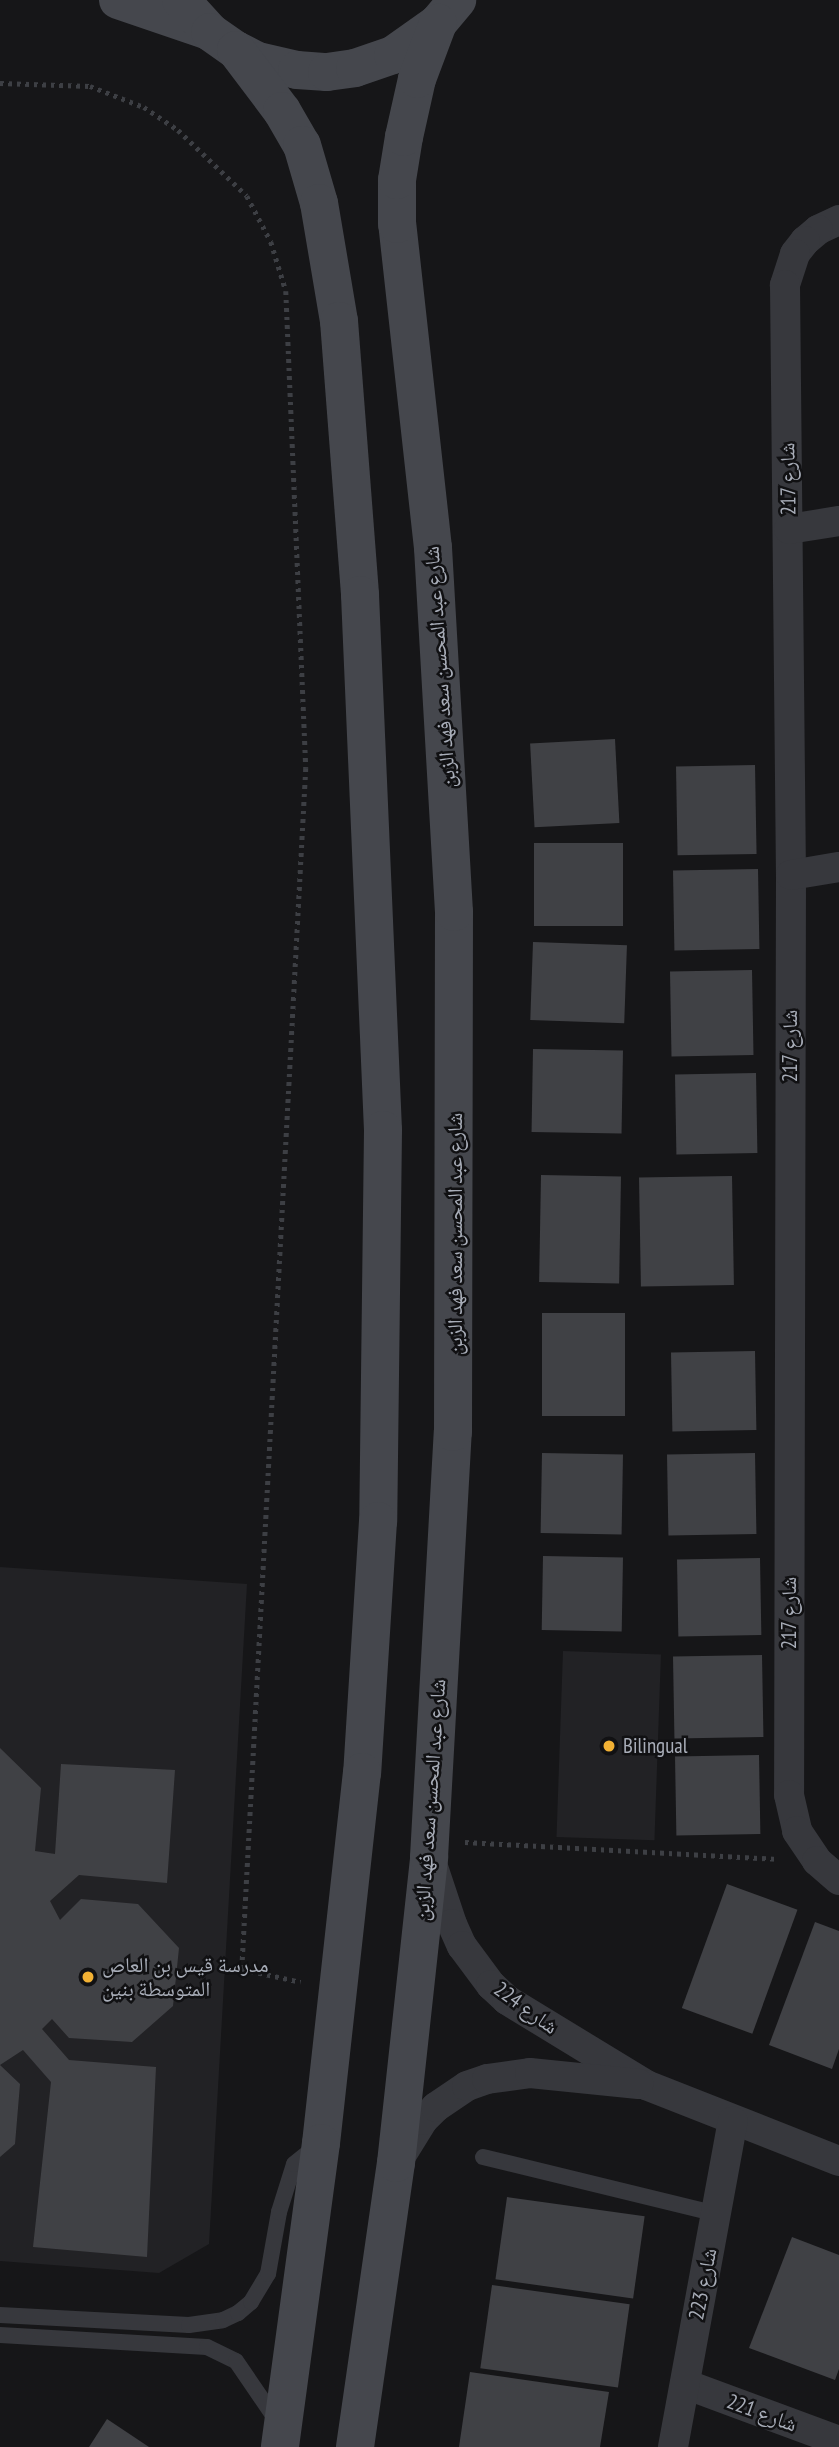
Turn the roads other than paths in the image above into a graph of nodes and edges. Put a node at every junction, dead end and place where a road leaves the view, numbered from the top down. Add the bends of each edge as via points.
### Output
1 (118, 0) edge
2 (181, 0) edge
3 (447, 12) edge
4 (223, 41) junction
5 (839, 220) edge
6 (839, 521) edge
7 (789, 529) junction
8 (839, 867) edge
9 (791, 875) junction
10 (430, 1849) junction
11 (828, 1870) edge
12 (646, 2085) junction
13 (733, 2121) junction
14 (321, 2143) junction
15 (482, 2157) dead end
16 (839, 2161) edge
17 (396, 2163) junction
18 (717, 2214) junction
19 (0, 2315) edge
20 (0, 2335) edge
21 (685, 2384) junction
22 (282, 2439) edge
23 (839, 2441) edge
24 (355, 2447) edge
25 (673, 2447) edge

1 - 4 street
2 - 4 street
3 - 4 street via 393,55 355,68 297,71 258,61
3 - 10 street, شارع عبد المحسن سعد فهد الزبن via 417,79 397,180 401,273 433,548 454,912 453,1432
4 - 14 street via 292,126 320,203 339,321 360,595 382,1077 382,1290 372,1633 362,1772
5 - 7 street, شارع 217 via 805,241 795,254 785,285
6 - 7 street
7 - 9 street, شارع 217
8 - 9 street
9 - 11 street, شارع 217 via 789,1795 797,1831
10 - 12 street, شارع 224 via 452,1924 491,1985 525,2013
10 - 17 street, شارع عبد المحسن سعد فهد الزبن
12 - 13 street, شارع 224
12 - 17 street, شارع 224 via 555,2074 487,2079 436,2107
13 - 16 street, شارع 224
13 - 18 street, شارع 223
14 - 19 lane via 294,2164 268,2274 251,2302 238,2313 189,2325
14 - 22 street
15 - 18 lane
17 - 24 street, شارع عبد المحسن سعد فهد الزبن
18 - 21 street, شارع 223
20 - 22 lane via 192,2346 223,2352 247,2372
21 - 23 street, شارع 221
21 - 25 street, شارع 223

